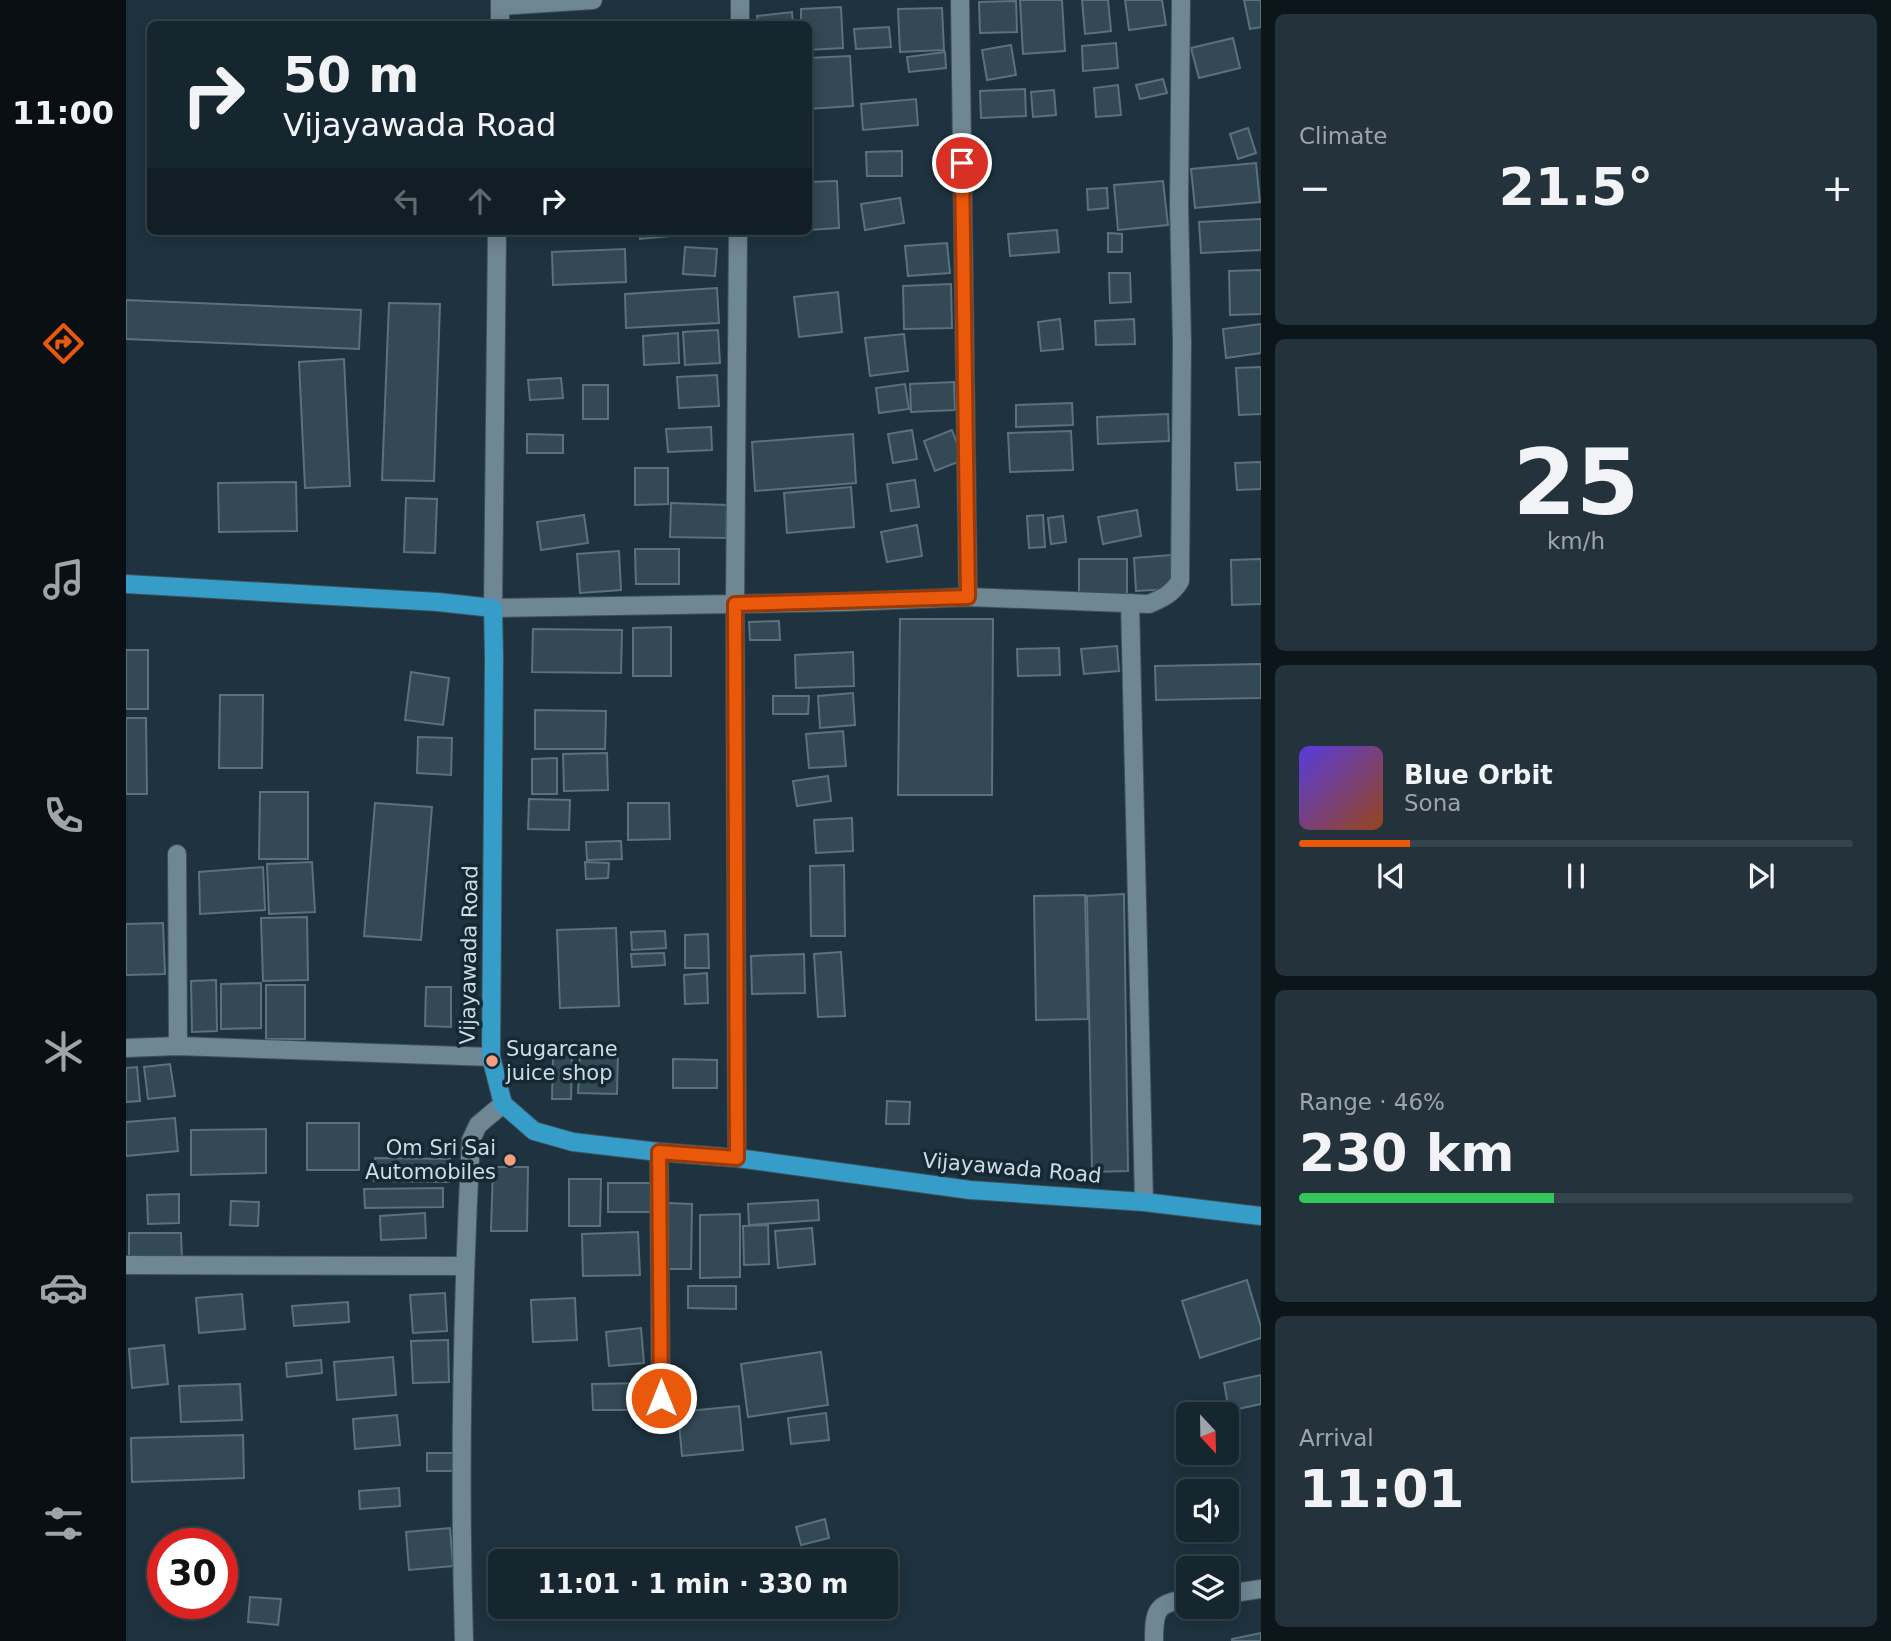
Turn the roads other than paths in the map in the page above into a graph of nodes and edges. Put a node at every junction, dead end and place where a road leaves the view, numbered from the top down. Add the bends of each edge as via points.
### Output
1 (593, 0) edge
2 (740, 0) edge
3 (960, 0) edge
4 (1181, 0) edge
5 (500, 3) edge
6 (500, 21) edge
7 (740, 21) edge
8 (497, 235) edge
9 (738, 235) edge
10 (126, 584) edge
11 (968, 597) junction
12 (1130, 603) junction
13 (735, 604) junction
14 (493, 608) junction
15 (177, 854) dead end
16 (178, 1046) junction
17 (126, 1048) edge
18 (491, 1057) junction
19 (503, 1104) junction
20 (659, 1152) junction
21 (737, 1158) junction
22 (1144, 1202) junction
23 (1261, 1216) edge
24 (126, 1265) edge
25 (464, 1266) junction
26 (661, 1425) dead end
27 (1261, 1589) edge
28 (1239, 1592) edge
29 (1176, 1600) edge
30 (464, 1641) edge
31 (1154, 1641) edge

1 - 5 street
2 - 7 street
3 - 11 street
4 - 12 street via 1180,581 1163,598 1149,604
5 - 6 street
8 - 14 street
9 - 13 street
10 - 14 main road
11 - 12 street
11 - 13 street
12 - 22 street
13 - 14 street
13 - 21 street
14 - 18 main road, Vijayawada Road
15 - 16 street
16 - 17 street
16 - 18 street
18 - 19 main road, Vijayawada Road
19 - 20 main road, Vijayawada Road via 534,1132 573,1142
19 - 25 street via 478,1125 471,1140
20 - 21 main road, Vijayawada Road
20 - 26 street
21 - 22 main road, Vijayawada Road via 970,1191
22 - 23 main road, Vijayawada Road
24 - 25 street
25 - 30 street
27 - 28 street
29 - 31 street via 1160,1607 1154,1619

